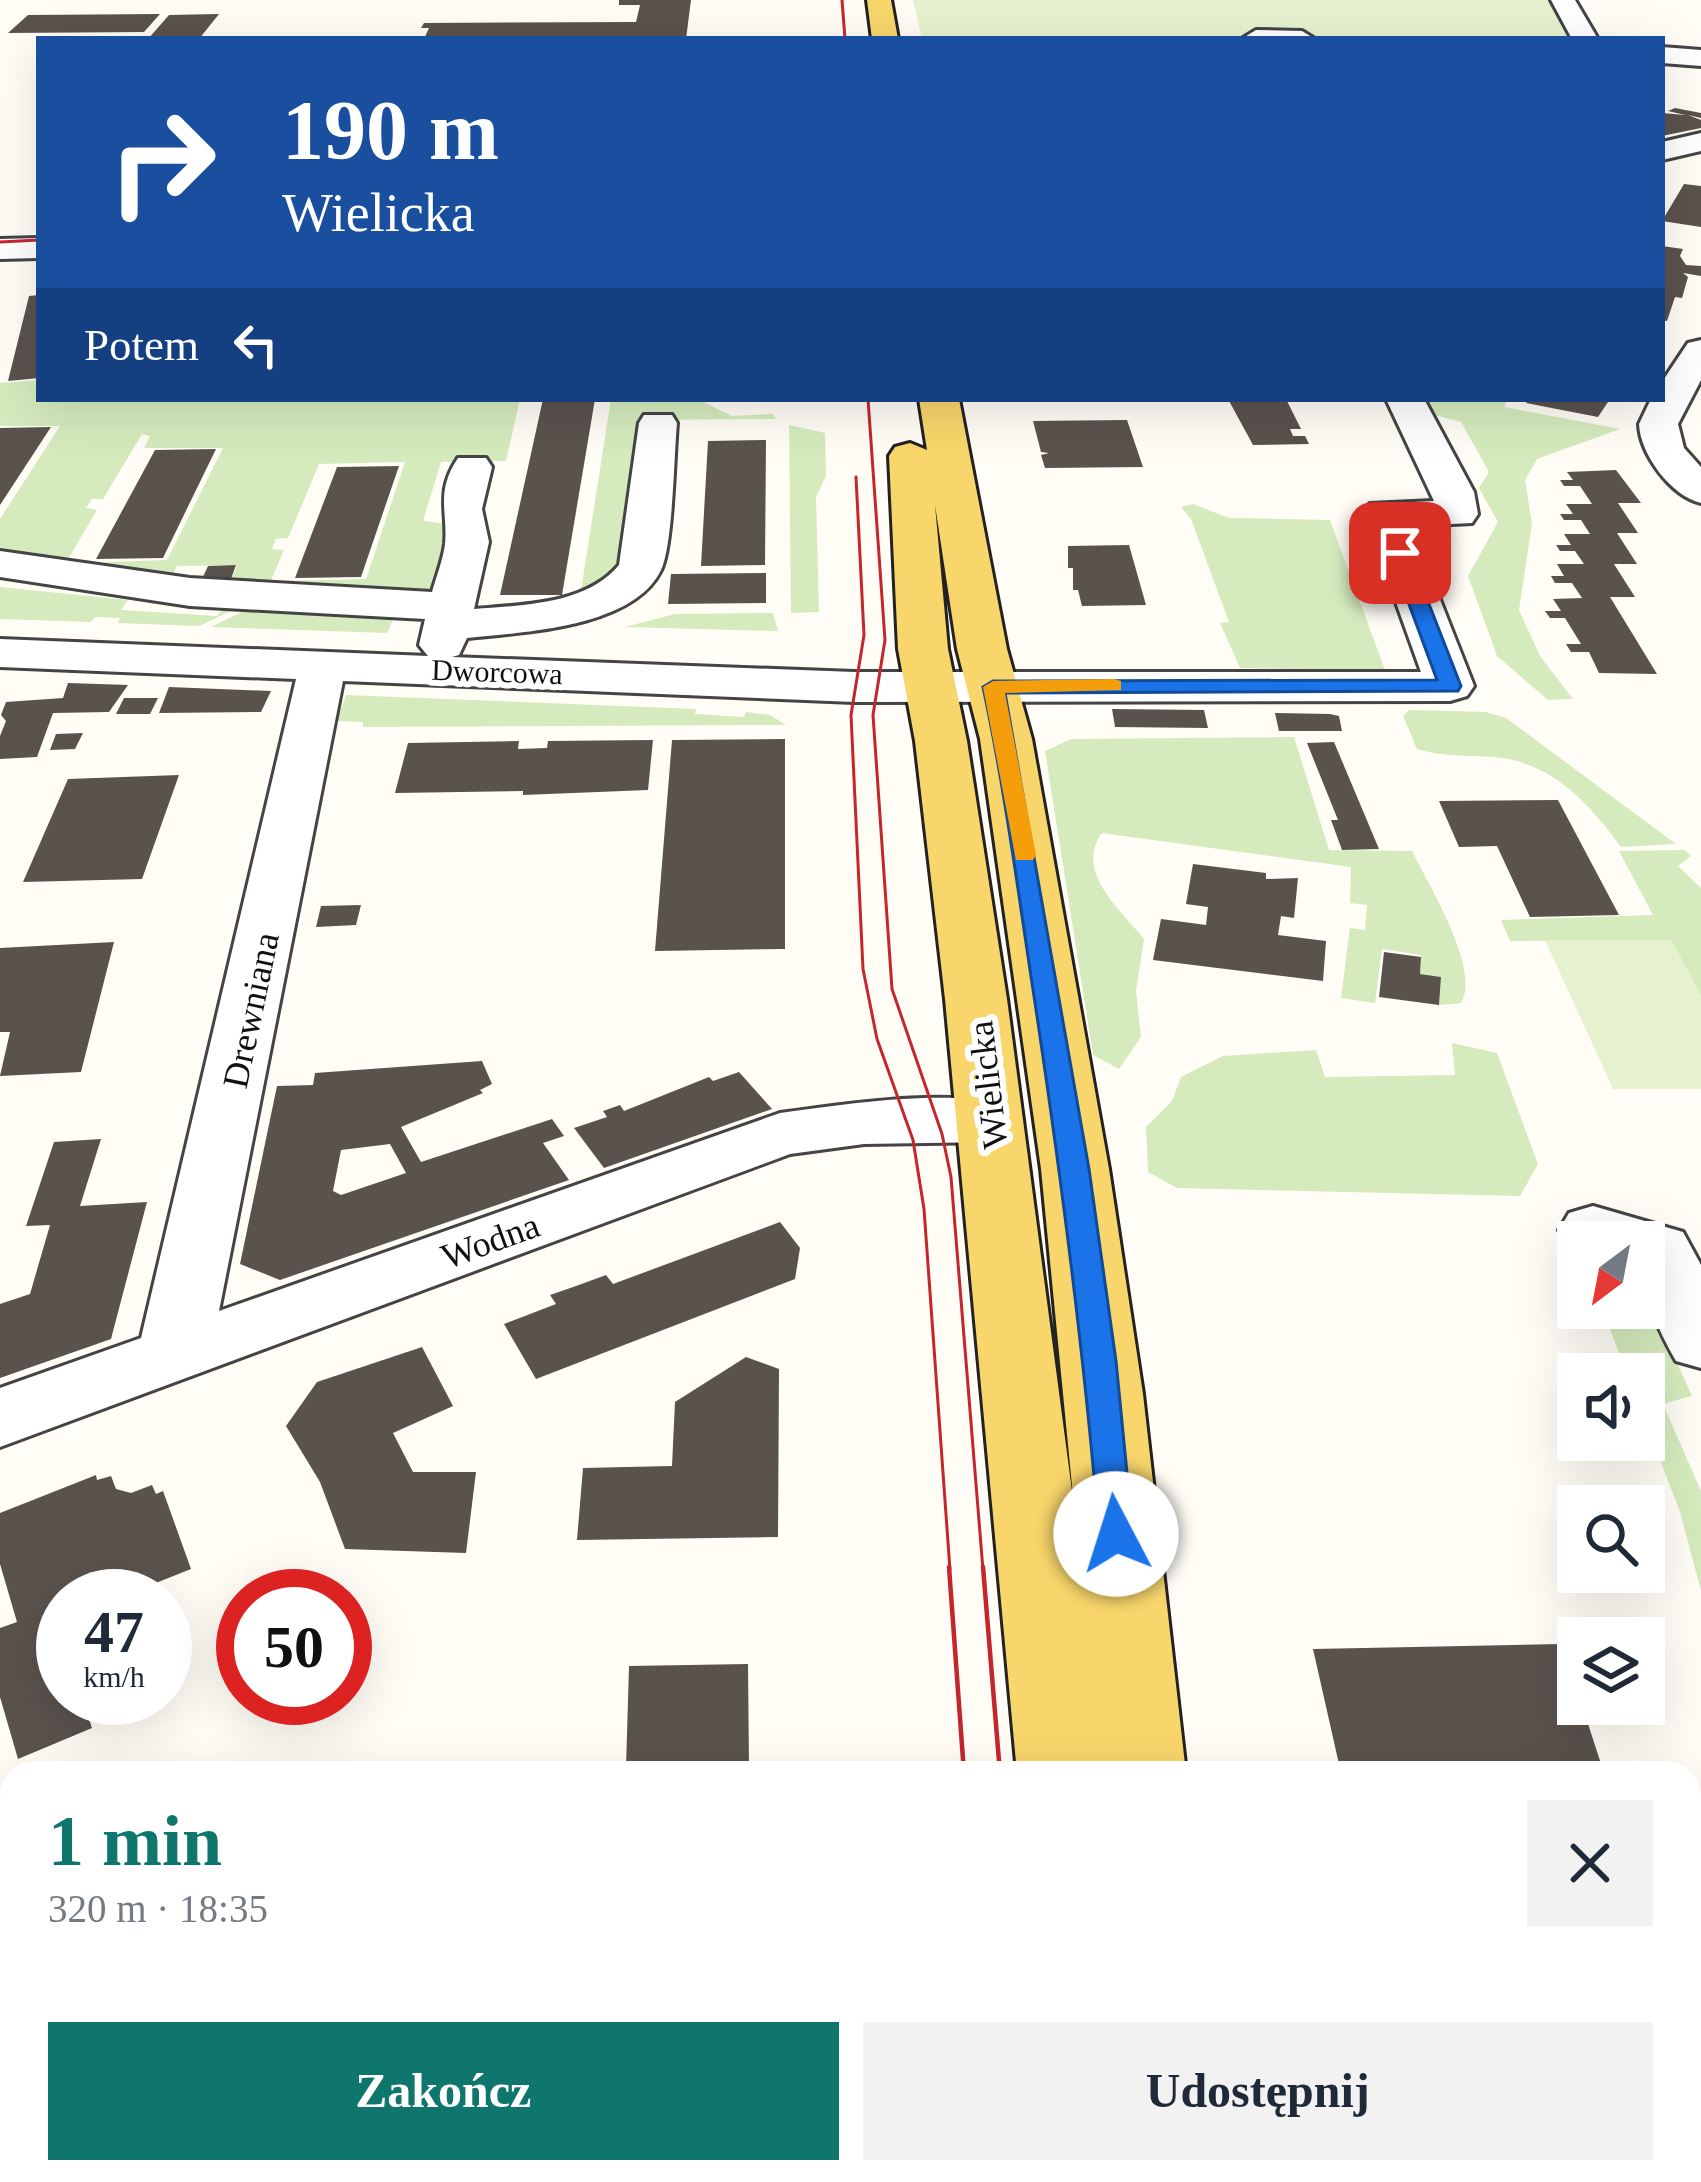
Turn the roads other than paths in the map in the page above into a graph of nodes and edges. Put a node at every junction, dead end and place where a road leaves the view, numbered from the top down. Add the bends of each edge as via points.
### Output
1 (859, 0) edge
2 (879, 0) edge
3 (1563, 0) edge
4 (863, 36) edge
5 (885, 36) edge
6 (1584, 36) edge
7 (1665, 55) edge
8 (1701, 58) edge
9 (1701, 142) edge
10 (1665, 150) edge
11 (36, 248) edge
12 (0, 249) edge
13 (1701, 351) edge
14 (906, 402) edge
15 (940, 402) edge
16 (1407, 402) edge
17 (658, 423) dead end
18 (472, 467) dead end
19 (1701, 491) edge
20 (0, 564) edge
21 (445, 634) junction
22 (0, 652) edge
23 (327, 665) junction
24 (993, 687) junction
25 (928, 688) junction
26 (991, 1121) junction
27 (1665, 1277) edge
28 (1701, 1342) edge
29 (173, 1356) junction
30 (0, 1418) edge
31 (1062, 1761) edge
32 (1139, 1761) edge

1 - 4 main road
2 - 5 main road
3 - 6 street
7 - 8 street
9 - 10 street
11 - 12 street
13 - 19 street via 1654,436
14 - 25 main road, Wielicka
15 - 24 main road, Wielicka
16 - 24 street via 1453,492 1456,514 1385,513 1450,686
17 - 21 street via 635,579 581,606
18 - 21 street via 461,509 467,542
20 - 21 street
21 - 23 street, Dworcowa
21 - 25 street, Dworcowa
22 - 23 street, Dworcowa
23 - 29 street, Drewniana via 315,689
24 - 25 street, Dworcowa
24 - 32 main road, Wielicka via 1093,1296
25 - 26 main road, Wielicka
26 - 29 street, Wodna via 780,1134
26 - 31 main road, Wielicka
27 - 28 street
29 - 30 street, Wodna

